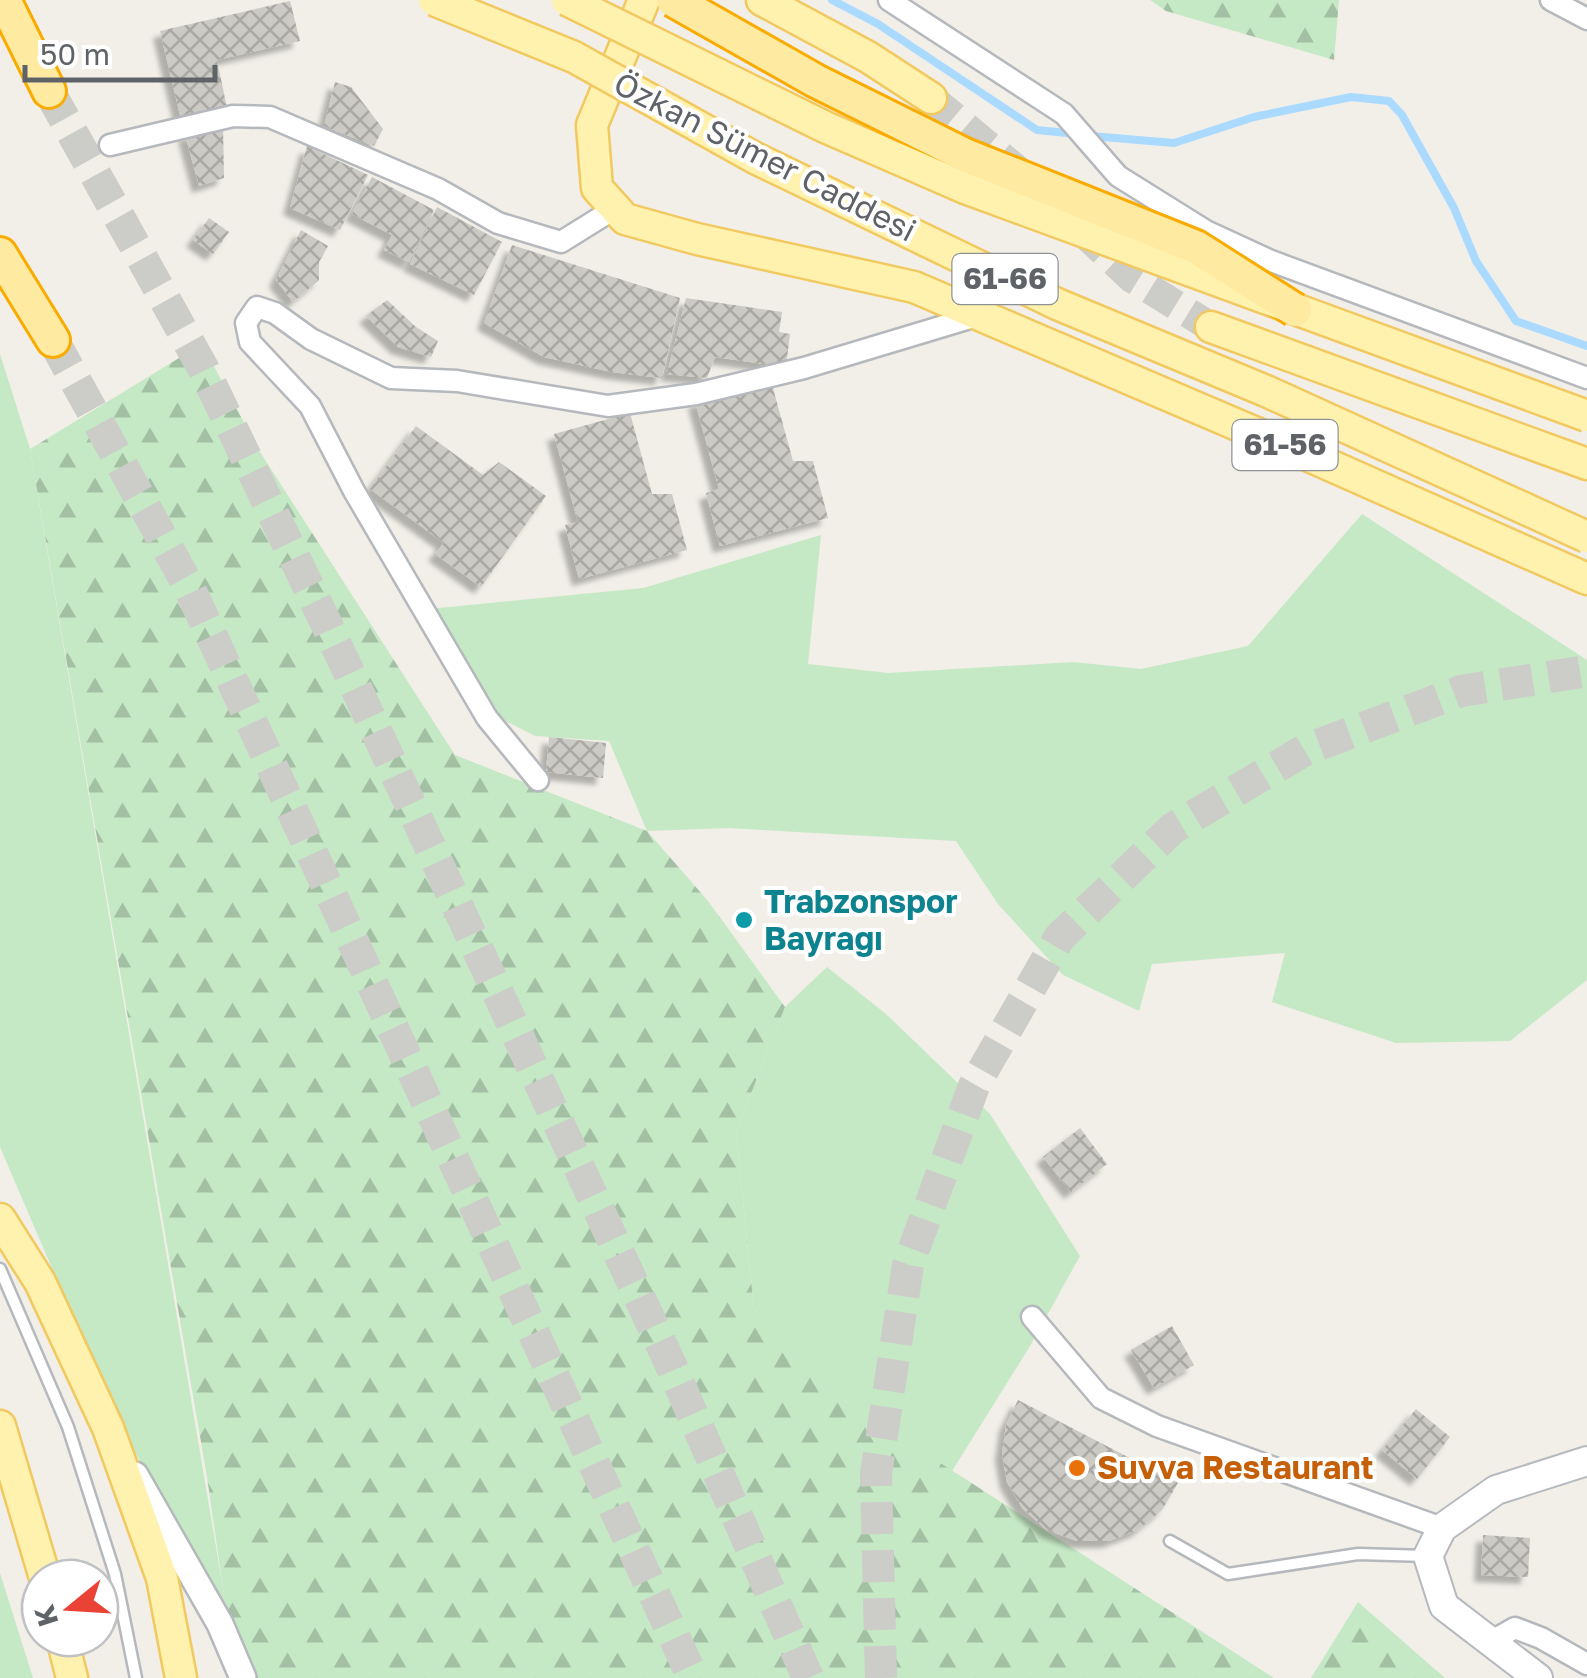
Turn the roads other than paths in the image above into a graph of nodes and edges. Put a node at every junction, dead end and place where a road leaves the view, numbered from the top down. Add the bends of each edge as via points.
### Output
1 (4, 0) edge
2 (434, 0) edge
3 (567, 0) edge
4 (644, 0) edge
5 (673, 0) edge
6 (762, 0) edge
7 (889, 0) edge
8 (1551, 0) edge
9 (1587, 19) edge
10 (49, 91) tunnel mouth
11 (931, 98) tunnel mouth
12 (110, 145) dead end
13 (614, 209) junction
14 (0, 254) edge
15 (1295, 310) junction
16 (980, 315) junction
17 (1212, 327) tunnel mouth
18 (53, 340) tunnel mouth
19 (1587, 378) edge
20 (1587, 416) edge
21 (1587, 464) edge
22 (1587, 537) edge
23 (1587, 579) edge
24 (538, 780) dead end
25 (0, 1196) edge
26 (0, 1220) edge
27 (0, 1269) edge
28 (40, 1282) junction
29 (1032, 1317) dead end
30 (0, 1426) edge
31 (108, 1428) junction
32 (1587, 1461) edge
33 (1442, 1528) junction
34 (1170, 1541) dead end
35 (1428, 1556) junction
36 (39, 1558) edge
37 (1492, 1641) junction
38 (1587, 1664) edge
39 (136, 1678) edge
40 (181, 1678) edge
41 (243, 1678) edge
42 (1538, 1678) edge

1 - 10 highway
2 - 22 main road, Özkan Sümer Caddesi / 61-66, bridge via 574,57 755,158 1057,304
3 - 15 main road, Özkan Sümer Caddesi / 61-66, bridge via 825,128 964,188
4 - 13 main road via 592,125 597,188
5 - 15 highway, bridge via 965,155 1196,247
6 - 11 main road
7 - 19 street via 1064,114 1118,176 1206,231 1272,262
8 - 9 street
12 - 13 street via 233,116 270,117 498,223 562,242
13 - 16 main road, 61-56 via 697,239 914,286
14 - 18 highway
15 - 20 main road, Özkan Sümer Caddesi / 61-66, bridge
16 - 23 main road, 61-56
16 - 24 street via 804,368 608,406 457,380 391,378 257,307 246,323 250,342 310,406 487,718
17 - 21 main road, 61-56
25 - 28 main road
26 - 28 main road
27 - 39 lane via 68,1427 116,1574
28 - 31 main road
29 - 33 street via 1101,1398 1157,1426
30 - 36 main road
31 - 40 main road via 162,1578
31 - 41 street via 220,1624
32 - 33 main road via 1496,1490
33 - 35 main road
34 - 35 lane via 1228,1574 1358,1554
35 - 37 main road via 1444,1606
37 - 38 street via 1515,1628
37 - 42 main road

